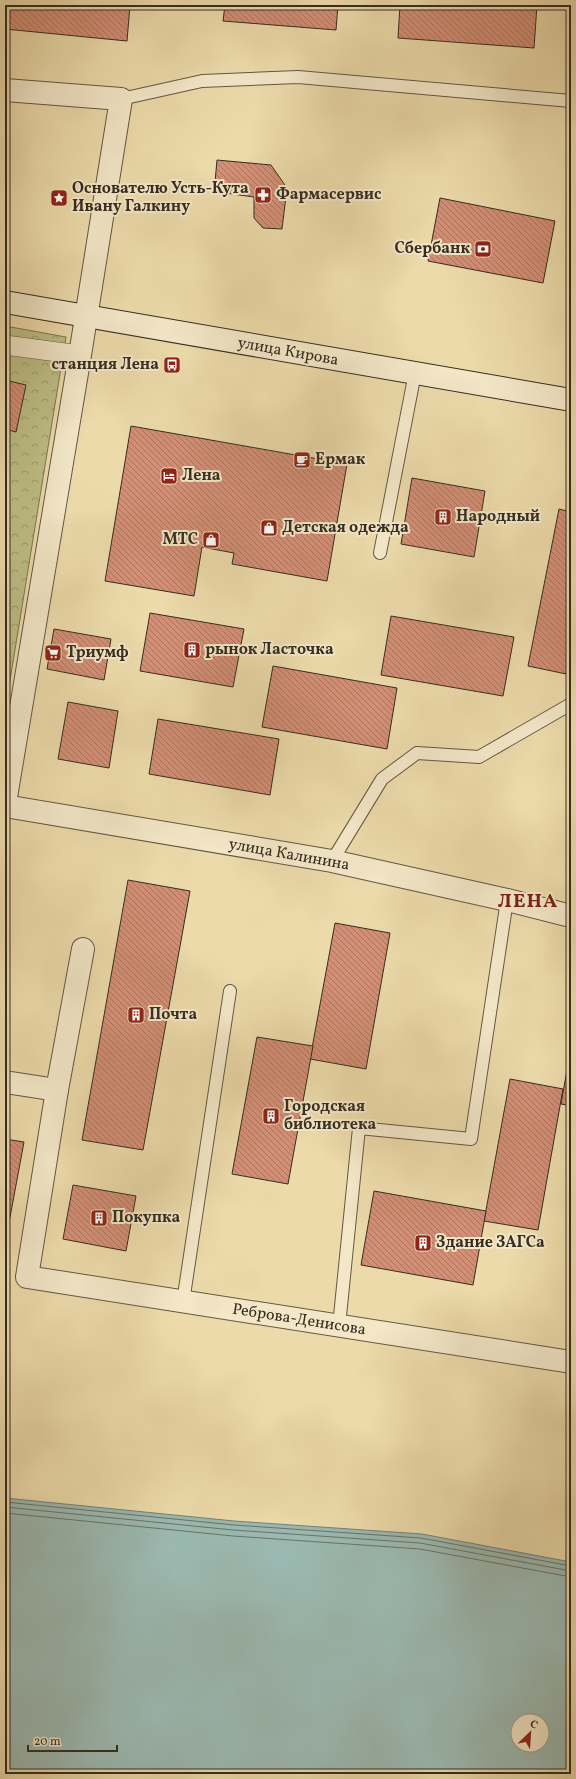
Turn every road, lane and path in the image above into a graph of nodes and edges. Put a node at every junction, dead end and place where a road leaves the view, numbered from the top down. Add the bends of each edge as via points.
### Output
1 (5, 90) edge
2 (121, 99) junction
3 (571, 101) edge
4 (5, 302) edge
5 (86, 317) junction
6 (5, 345) edge
7 (80, 355) junction
8 (415, 373) junction
9 (571, 400) edge
10 (380, 554) dead end
11 (571, 704) edge
12 (8, 767) edge
13 (5, 804) edge
14 (332, 861) junction
15 (507, 900) junction
16 (571, 916) edge
17 (83, 949) dead end
18 (230, 991) dead end
19 (5, 1082) edge
20 (57, 1090) junction
21 (183, 1302) junction
22 (340, 1326) junction
23 (571, 1362) edge

1 - 2 street
2 - 3 lane via 202,81 298,77
2 - 5 street
4 - 5 street, улица Кирова
5 - 7 street
5 - 8 street, улица Кирова
6 - 7 street
7 - 12 street
8 - 9 street, улица Кирова
8 - 10 lane
11 - 14 lane via 479,757 417,753 382,779
12 - 13 street
13 - 14 street, улица Калинина
14 - 15 street, улица Калинина
15 - 16 street, улица Калинина
15 - 22 lane via 471,1139 359,1128
17 - 20 street
18 - 21 lane
19 - 20 street
20 - 21 street, Реброва-Денисова via 27,1277
21 - 22 street, Реброва-Денисова
22 - 23 street, Реброва-Денисова

